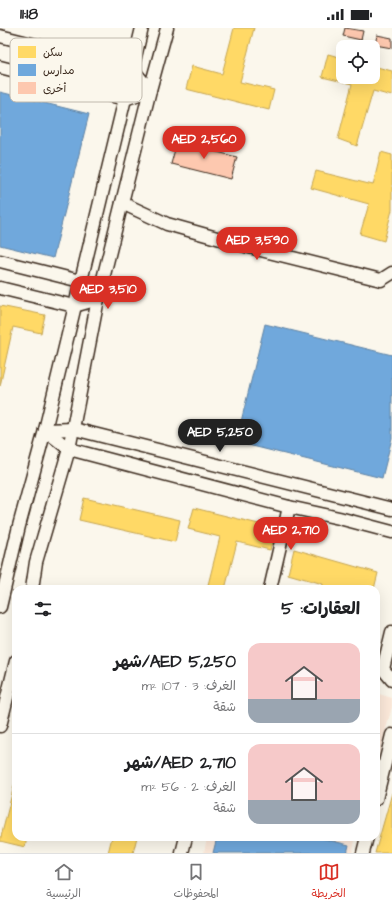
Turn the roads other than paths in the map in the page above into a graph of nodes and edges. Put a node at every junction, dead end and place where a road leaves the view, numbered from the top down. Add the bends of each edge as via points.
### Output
1 (142, 28) edge
2 (167, 28) edge
3 (0, 36) edge
4 (10, 38) edge
5 (140, 38) edge
6 (0, 67) edge
7 (10, 70) edge
8 (142, 81) edge
9 (150, 90) junction
10 (142, 93) edge
11 (124, 102) edge
12 (122, 203) junction
13 (0, 261) edge
14 (392, 273) edge
15 (80, 281) junction
16 (0, 288) edge
17 (98, 299) junction
18 (74, 306) junction
19 (74, 429) junction
20 (45, 430) junction
21 (70, 448) junction
22 (289, 507) junction
23 (392, 509) edge
24 (392, 532) edge
25 (33, 585) edge
26 (271, 585) edge
27 (0, 607) edge
28 (392, 632) edge
29 (12, 677) edge
30 (392, 680) edge
31 (0, 726) edge
32 (392, 735) edge
33 (380, 783) edge
34 (185, 841) edge
35 (366, 841) edge
36 (182, 853) edge
37 (363, 853) edge

1 - 5 street
2 - 9 street
3 - 4 street
6 - 7 street
8 - 9 street
9 - 10 street
9 - 12 street
11 - 15 street
12 - 14 street via 167,224 257,249 380,280
12 - 17 street
13 - 15 street
15 - 17 street
15 - 18 street
16 - 18 street
17 - 18 street
17 - 19 street
18 - 20 street
19 - 20 street
19 - 21 street
19 - 23 street
20 - 21 street
20 - 27 street
21 - 22 street
21 - 25 street via 36,562
22 - 24 street
22 - 26 street
28 - 30 street via 383,669
29 - 31 street
32 - 33 street
34 - 36 street
35 - 37 street

